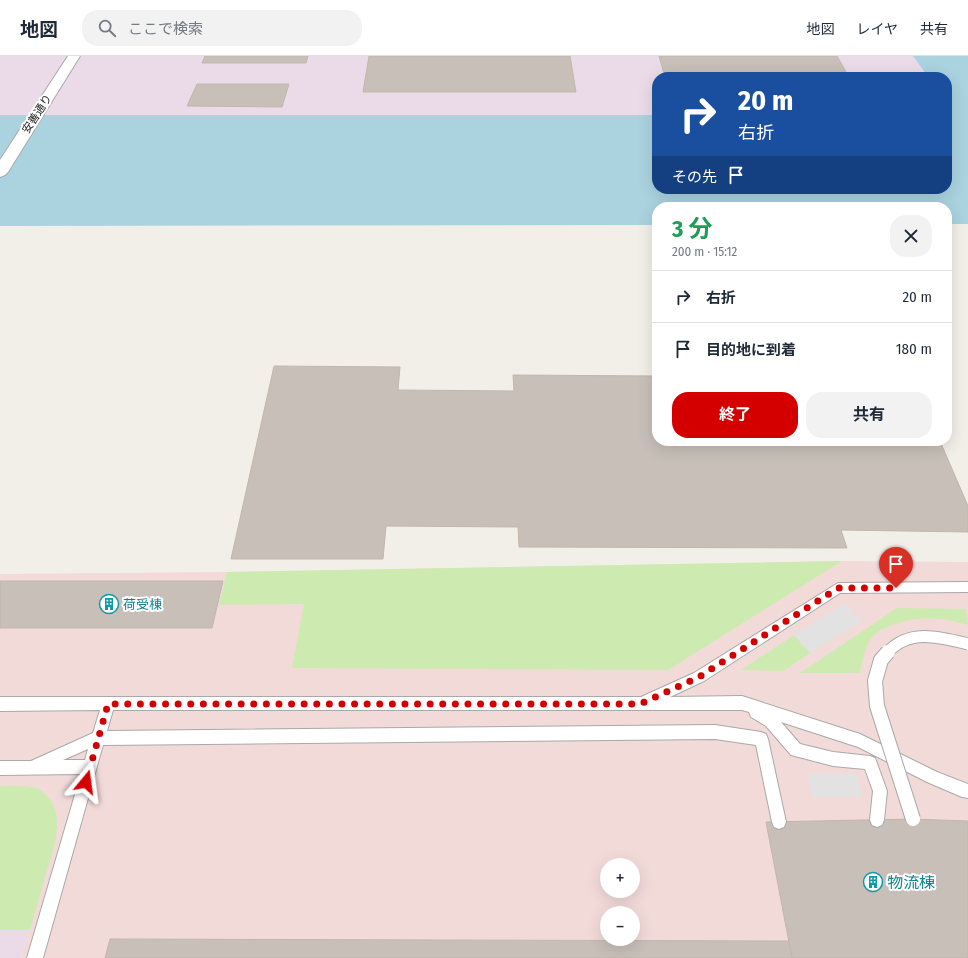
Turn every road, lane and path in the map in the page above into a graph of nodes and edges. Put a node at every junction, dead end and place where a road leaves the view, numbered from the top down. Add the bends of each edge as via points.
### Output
1 (74, 56) edge
2 (0, 172) edge
3 (968, 587) edge
4 (968, 644) edge
5 (742, 703) junction
6 (0, 704) edge
7 (108, 704) junction
8 (640, 704) junction
9 (98, 738) junction
10 (90, 767) junction
11 (0, 768) edge
12 (31, 768) junction
13 (968, 791) edge
14 (913, 819) dead end
15 (878, 820) dead end
16 (779, 822) dead end
17 (35, 958) edge

1 - 2 street, 安善通り
3 - 8 lane via 838,588 699,677
4 - 14 lane, bridge via 938,636 914,637 894,645 881,660 875,681 877,706
5 - 8 lane
5 - 13 lane via 860,741 932,777
5 - 15 lane via 771,722 796,750 833,759 870,763 880,791
6 - 7 lane
7 - 8 lane
7 - 9 lane
9 - 10 lane
9 - 12 lane
9 - 16 lane via 715,732 761,739
10 - 12 lane
10 - 17 lane
11 - 12 lane

